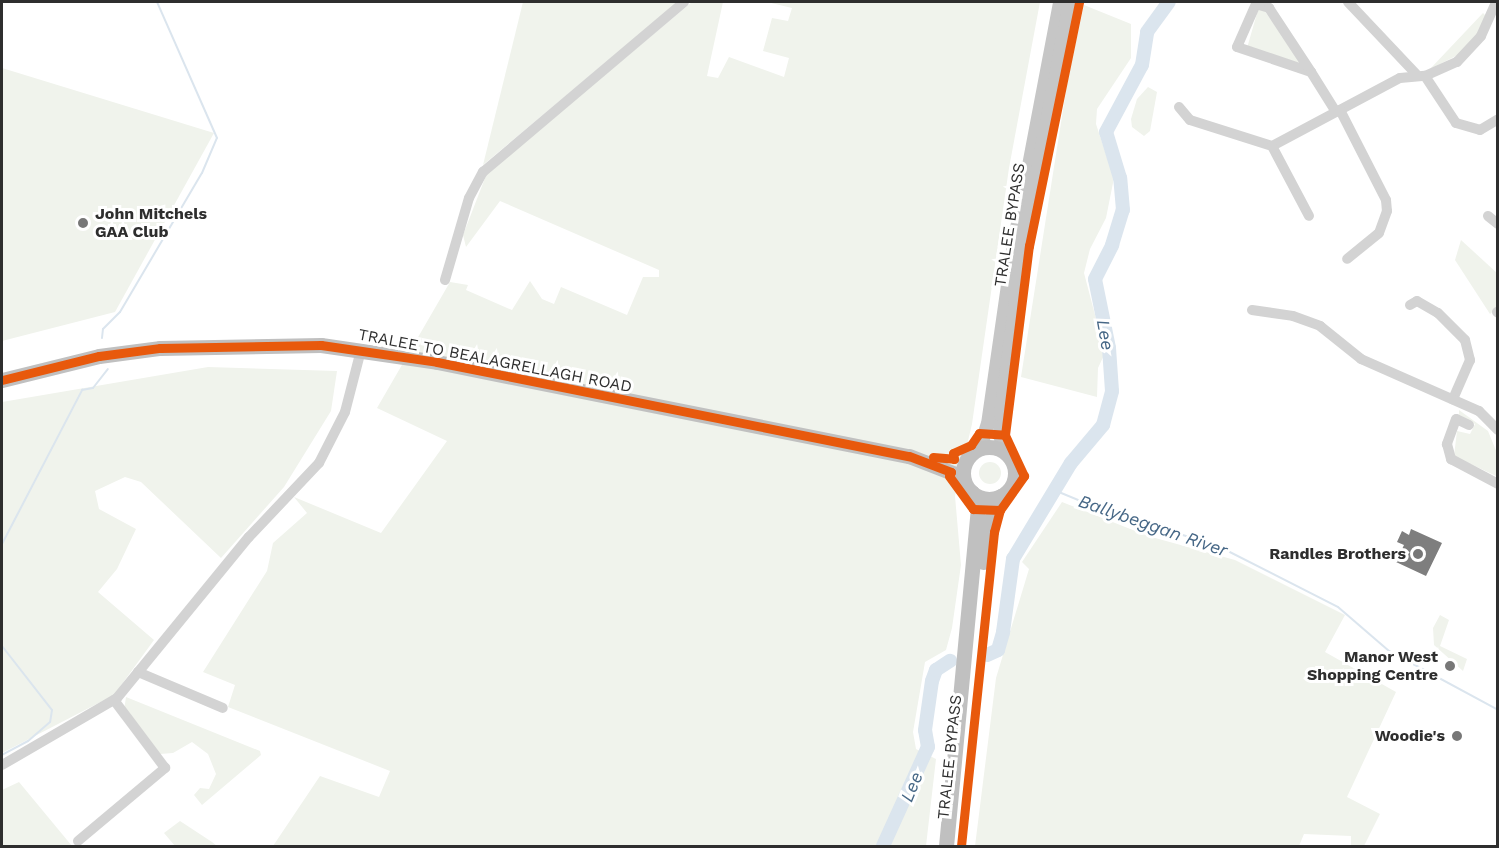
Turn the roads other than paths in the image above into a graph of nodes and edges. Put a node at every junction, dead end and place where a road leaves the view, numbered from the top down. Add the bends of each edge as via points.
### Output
1 (684, 2) edge
2 (1060, 2) edge
3 (1070, 2) edge
4 (1348, 2) edge
5 (1492, 3) edge
6 (1493, 21) edge
7 (1311, 72) junction
8 (1421, 76) junction
9 (1179, 107) dead end
10 (1338, 111) junction
11 (1497, 119) edge
12 (1272, 146) junction
13 (1309, 216) dead end
14 (1488, 216) dead end
15 (1497, 224) edge
16 (1347, 259) dead end
17 (446, 280) dead end
18 (1410, 305) dead end
19 (1252, 310) dead end
20 (361, 350) junction
21 (2, 380) edge
22 (1453, 399) junction
23 (1468, 425) dead end
24 (1497, 430) edge
25 (980, 448) junction
26 (1007, 454) junction
27 (909, 456) junction
28 (967, 459) junction
29 (963, 477) junction
30 (1497, 484) edge
31 (972, 492) junction
32 (1001, 496) junction
33 (970, 646) junction
34 (968, 670) junction
35 (138, 672) junction
36 (114, 700) junction
37 (223, 708) dead end
38 (2, 765) edge
39 (78, 841) dead end
40 (946, 846) edge
41 (955, 846) edge

1 - 17 street via 483,172 469,198
2 - 25 main road, TRALEE BYPASS via 1014,244 988,424
3 - 26 main road, TRALEE BYPASS via 1023,246 1001,415 1000,436
4 - 8 street
5 - 6 street
6 - 8 street via 1457,62
7 - 7 street via 1237,47 1256,4 1269,9
7 - 10 street
8 - 10 street via 1400,78
8 - 11 street via 1456,123 1480,130
9 - 12 street via 1190,120
10 - 12 street
10 - 16 street via 1386,200 1387,212 1379,233
12 - 13 street
14 - 15 street
18 - 22 street via 1417,301 1438,314 1465,340 1470,360
19 - 22 street via 1306,320 1361,359
20 - 21 highway, TRALEE TO BEALAGRELLAGH ROAD via 279,344 160,348 99,356
20 - 27 highway, TRALEE TO BEALAGRELLAGH ROAD
20 - 35 street via 345,412 319,463 249,537
22 - 24 street via 1479,411
23 - 30 street via 1456,419 1447,444 1450,459
25 - 26 highway via 994,447
25 - 28 highway
26 - 32 highway via 1015,475
27 - 28 highway, TRALEE TO BEALAGRELLAGH ROAD
27 - 29 highway, TRALEE TO BEALAGRELLAGH ROAD
28 - 29 highway
29 - 31 highway
31 - 32 highway via 986,499
31 - 33 highway, TRALEE BYPASS via 978,508
32 - 33 highway, TRALEE BYPASS via 986,539
33 - 34 highway, TRALEE BYPASS
34 - 40 highway, TRALEE BYPASS
34 - 41 highway, TRALEE BYPASS
35 - 36 street
35 - 37 street
36 - 38 street
36 - 39 street via 165,768

